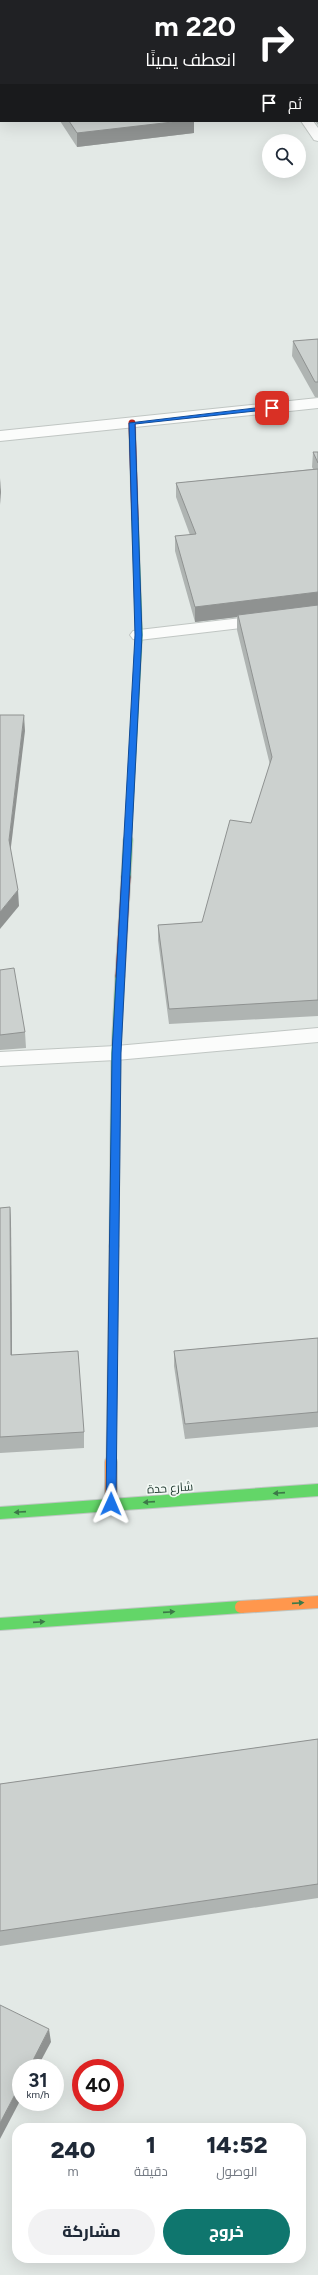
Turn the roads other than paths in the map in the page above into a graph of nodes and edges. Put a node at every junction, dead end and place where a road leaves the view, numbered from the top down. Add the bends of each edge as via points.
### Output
1 (307, 122) edge
2 (318, 137) edge
3 (318, 403) edge
4 (132, 423) junction
5 (0, 436) edge
6 (318, 614) edge
7 (139, 635) junction
8 (318, 1034) edge
9 (116, 1053) junction
10 (0, 1058) edge
11 (318, 1490) edge
12 (111, 1504) junction
13 (0, 1513) edge
14 (318, 1602) edge
15 (0, 1624) edge

1 - 2 street
3 - 4 street
4 - 5 street
4 - 7 street
6 - 7 street
7 - 9 street
8 - 9 street
9 - 10 street
9 - 12 street
11 -> 12 street, شارع حدة
12 -> 13 street, شارع حدة
15 -> 14 street

